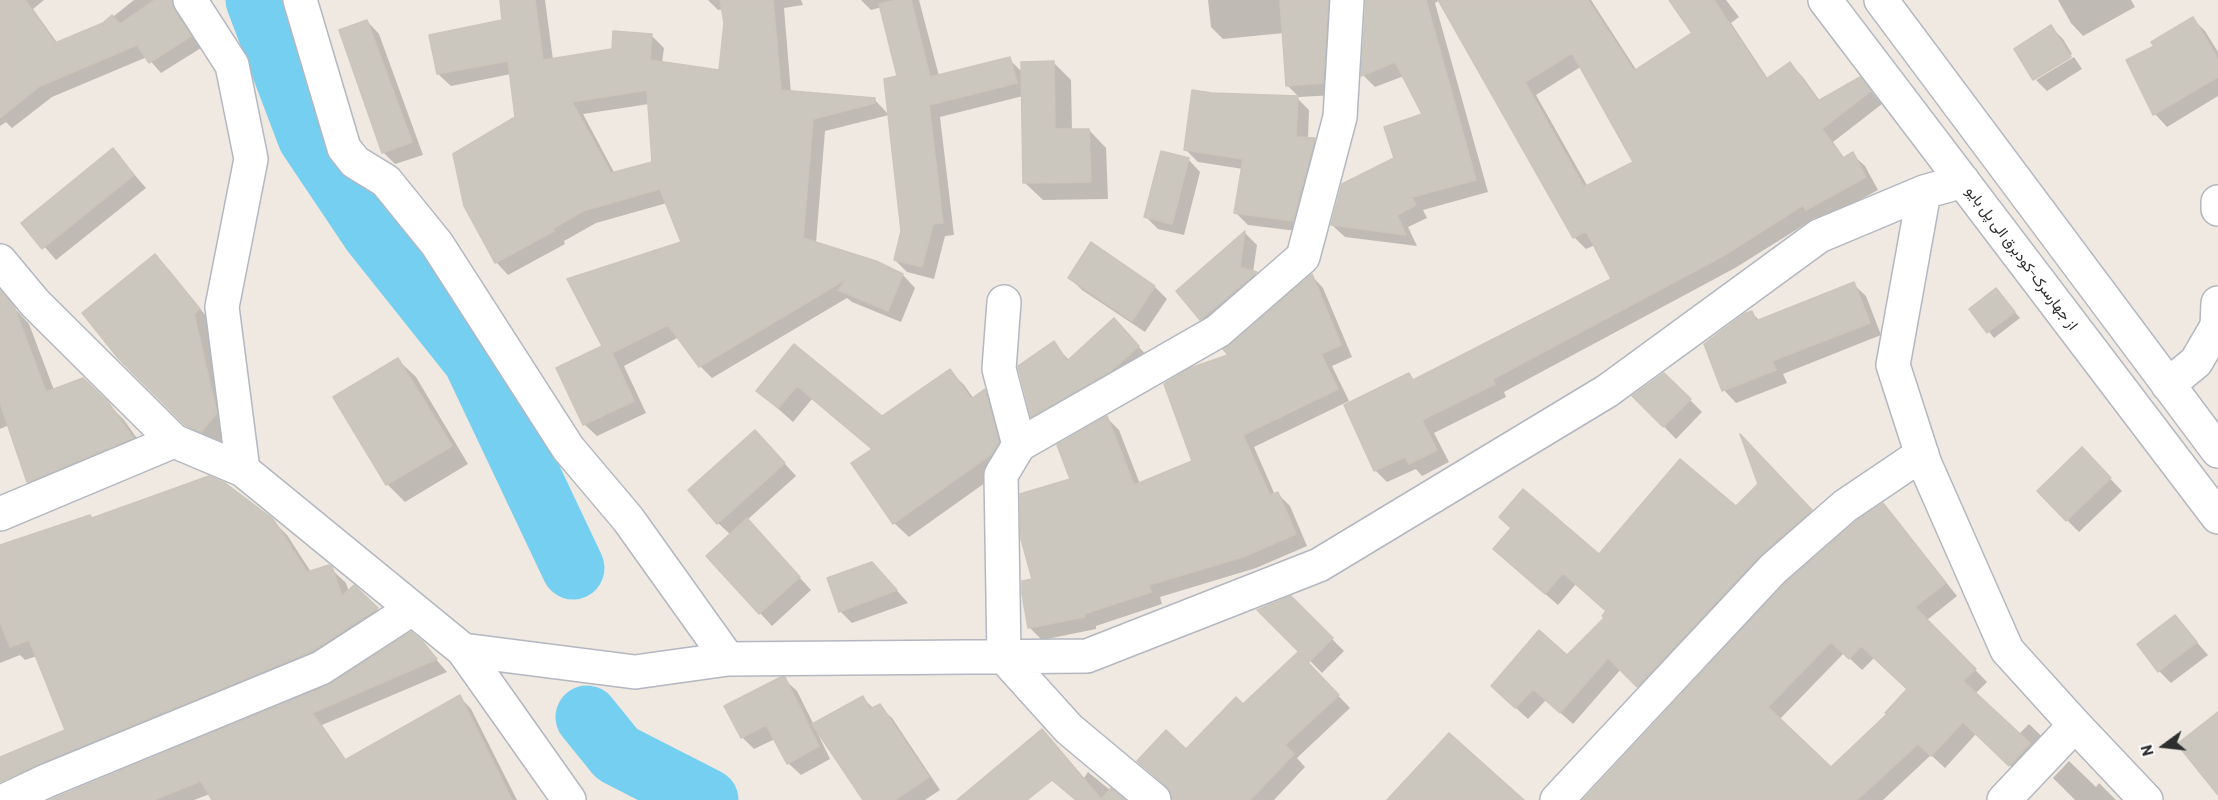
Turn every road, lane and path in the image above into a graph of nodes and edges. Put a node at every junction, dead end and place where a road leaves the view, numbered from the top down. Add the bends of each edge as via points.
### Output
1 (190, 0) edge
2 (300, 0) edge
3 (1347, 0) edge
4 (1825, 0) edge
5 (1881, 0) edge
6 (1963, 181) junction
7 (1924, 192) junction
8 (2218, 202) edge
9 (2218, 209) edge
10 (1, 264) edge
11 (1004, 302) dead end
12 (2218, 303) edge
13 (2168, 385) junction
14 (174, 441) junction
15 (1019, 445) junction
16 (2218, 451) edge
17 (1922, 454) junction
18 (243, 470) junction
19 (0, 514) edge
20 (2218, 517) edge
21 (412, 609) junction
22 (463, 651) junction
23 (1004, 657) junction
24 (728, 659) junction
25 (2075, 726) junction
26 (6, 800) edge
27 (569, 800) edge
28 (1154, 800) edge
29 (1557, 800) edge
30 (2004, 800) edge
31 (2146, 800) edge

1 - 18 street via 232,65 251,159 222,307
2 - 24 street via 344,148 355,162 386,181 436,244 568,448 628,519
3 - 15 street via 1340,117 1304,257 1218,331
4 - 6 street, از جهارسرک-کودبرق الی پل بایو
5 - 13 street
6 - 7 street
6 - 20 street, از جهارسرک-کودبرق الی پل بایو
7 - 17 street via 1893,364
7 - 23 street via 1820,236 1607,391 1318,565 1087,656
8 - 9 street
10 - 14 street
11 - 15 street via 999,369
12 - 13 street via 2217,326 2196,362
13 - 16 street
14 - 18 street
14 - 19 street
15 - 23 street via 1001,475
17 - 25 street via 2007,650
17 - 29 street via 1845,506 1773,569
18 - 21 street
21 - 22 street
21 - 26 street via 321,668
22 - 24 street via 635,672
22 - 27 street
23 - 24 street
23 - 28 street via 1069,729
25 - 30 street
25 - 31 street

